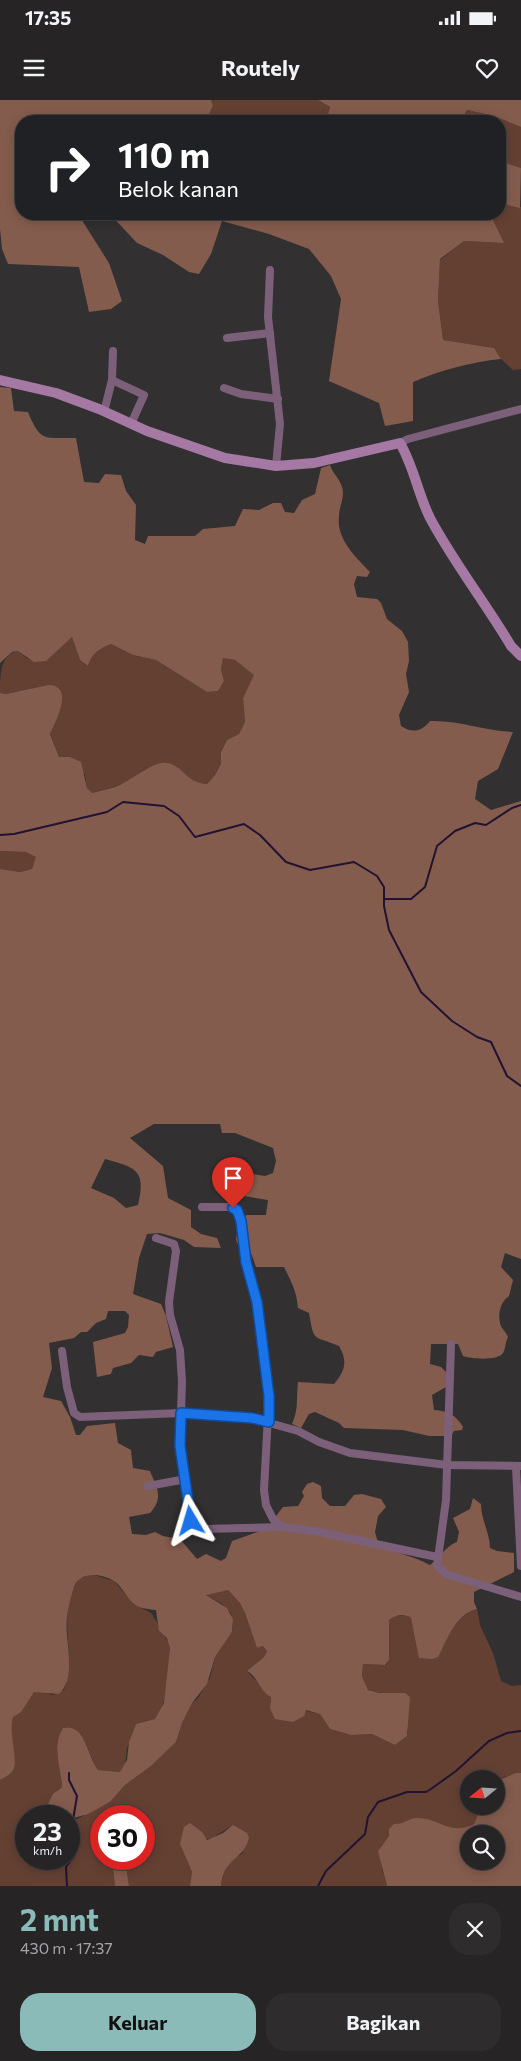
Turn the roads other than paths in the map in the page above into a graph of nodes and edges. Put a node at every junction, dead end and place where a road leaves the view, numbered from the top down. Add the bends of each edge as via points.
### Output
1 (270, 270) dead end
2 (270, 333) junction
3 (228, 338) dead end
4 (114, 351) dead end
5 (0, 380) edge
6 (112, 380) junction
7 (224, 388) dead end
8 (278, 399) junction
9 (521, 408) edge
10 (104, 412) junction
11 (130, 424) junction
12 (400, 443) junction
13 (276, 466) junction
14 (521, 656) edge
15 (202, 1207) dead end
16 (156, 1238) dead end
17 (451, 1344) dead end
18 (62, 1351) dead end
19 (181, 1413) junction
20 (269, 1422) junction
21 (447, 1466) junction
22 (518, 1467) edge
23 (186, 1479) junction
24 (148, 1486) dead end
25 (282, 1528) junction
26 (438, 1557) junction
27 (521, 1566) edge
28 (521, 1597) edge

1 - 2 street
2 - 3 street
2 - 8 street
4 - 6 street
5 - 10 main road via 56,393
6 - 10 street
6 - 11 street via 144,395
7 - 8 street
8 - 13 street via 280,424
9 - 12 street
10 - 11 main road
11 - 13 main road via 225,458
12 - 13 main road via 314,464
12 - 14 main road via 434,526 511,646
15 - 20 street via 233,1208 239,1214 246,1262 257,1302 269,1396
16 - 19 street via 171,1242 176,1247 169,1302 180,1350
17 - 21 street
18 - 19 street via 66,1387 76,1416
19 - 20 street
19 - 23 street via 180,1446
20 - 21 street via 350,1453
20 - 25 street via 265,1498 273,1519
21 - 22 street
21 - 26 street via 445,1513
22 - 27 street
23 - 24 street
23 - 25 street via 191,1521 197,1528
25 - 26 street via 315,1531
26 - 28 street via 437,1566 446,1574

